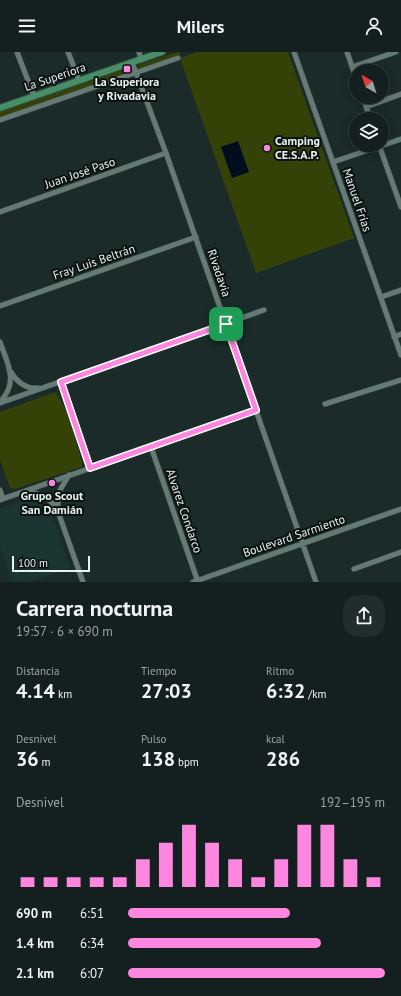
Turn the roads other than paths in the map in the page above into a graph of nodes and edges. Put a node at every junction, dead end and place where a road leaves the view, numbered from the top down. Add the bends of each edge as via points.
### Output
1 (17, 52) edge
2 (68, 52) edge
3 (138, 52) edge
4 (162, 52) edge
5 (294, 52) edge
6 (347, 52) edge
7 (396, 52) edge
8 (178, 58) dead end
9 (141, 59) junction
10 (132, 62) junction
11 (351, 64) edge
12 (361, 64) edge
13 (136, 73) junction
14 (79, 80) junction
15 (401, 94) edge
16 (34, 96) junction
17 (365, 104) edge
18 (366, 107) junction
19 (0, 108) edge
20 (368, 112) edge
21 (0, 120) edge
22 (401, 139) edge
23 (389, 143) edge
24 (362, 152) edge
25 (381, 152) edge
26 (166, 153) junction
27 (333, 162) junction
28 (398, 192) edge
29 (401, 207) edge
30 (0, 212) edge
31 (196, 237) junction
32 (401, 290) edge
33 (381, 297) junction
34 (0, 306) edge
35 (264, 310) dead end
36 (226, 324) junction
37 (401, 334) edge
38 (394, 337) junction
39 (0, 342) edge
40 (401, 355) edge
41 (10, 371) junction
42 (401, 380) edge
43 (61, 382) junction
44 (44, 388) junction
45 (0, 403) edge
46 (325, 404) dead end
47 (256, 410) junction
48 (151, 447) junction
49 (90, 468) junction
50 (69, 475) junction
51 (0, 490) edge
52 (24, 491) junction
53 (1, 499) edge
54 (57, 509) junction
55 (401, 509) edge
56 (302, 544) junction
57 (401, 552) edge
58 (354, 569) dead end
59 (83, 582) edge
60 (196, 582) edge
61 (316, 582) edge

1 - 16 street
2 - 14 street
3 - 9 street
4 - 9 main road, La Superiora
5 - 27 street, Manuel Frías
6 - 11 street
7 - 12 street
8 - 13 street
9 - 10 main road, La Superiora
10 - 13 street, Rivadavia
10 - 14 main road, La Superiora
13 - 21 street
13 - 26 street, Rivadavia
14 - 16 main road, La Superiora
15 - 18 street
16 - 19 main road, La Superiora
17 - 18 street
18 - 20 street
22 - 23 street
24 - 27 street
25 - 28 street
26 - 30 street, Juan José Paso
26 - 31 street, Rivadavia
27 - 33 street, Manuel Frías
28 - 29 street
31 - 34 street, Fray Luis Beltrán
31 - 36 street, Rivadavia
32 - 33 street
33 - 38 street, Manuel Frías
35 - 36 street
36 - 43 street
36 - 47 street, Rivadavia
37 - 38 street
38 - 40 street, Manuel Frías
39 - 41 street
41 - 44 street via 19,382 35,388
41 - 45 street via 9,388
42 - 46 street
43 - 44 street
43 - 49 street
44 - 45 street
47 - 48 street
47 - 56 street, Rivadavia
48 - 49 street
48 - 60 street, Alvarez Condarco
49 - 50 street
50 - 52 street
50 - 54 street via 60,490
51 - 53 street
52 - 53 street
52 - 54 street via 43,495
54 - 59 street
55 - 56 street, Boulevard Sarmiento
56 - 60 street, Boulevard Sarmiento
56 - 61 street, Rivadavia
57 - 58 street

